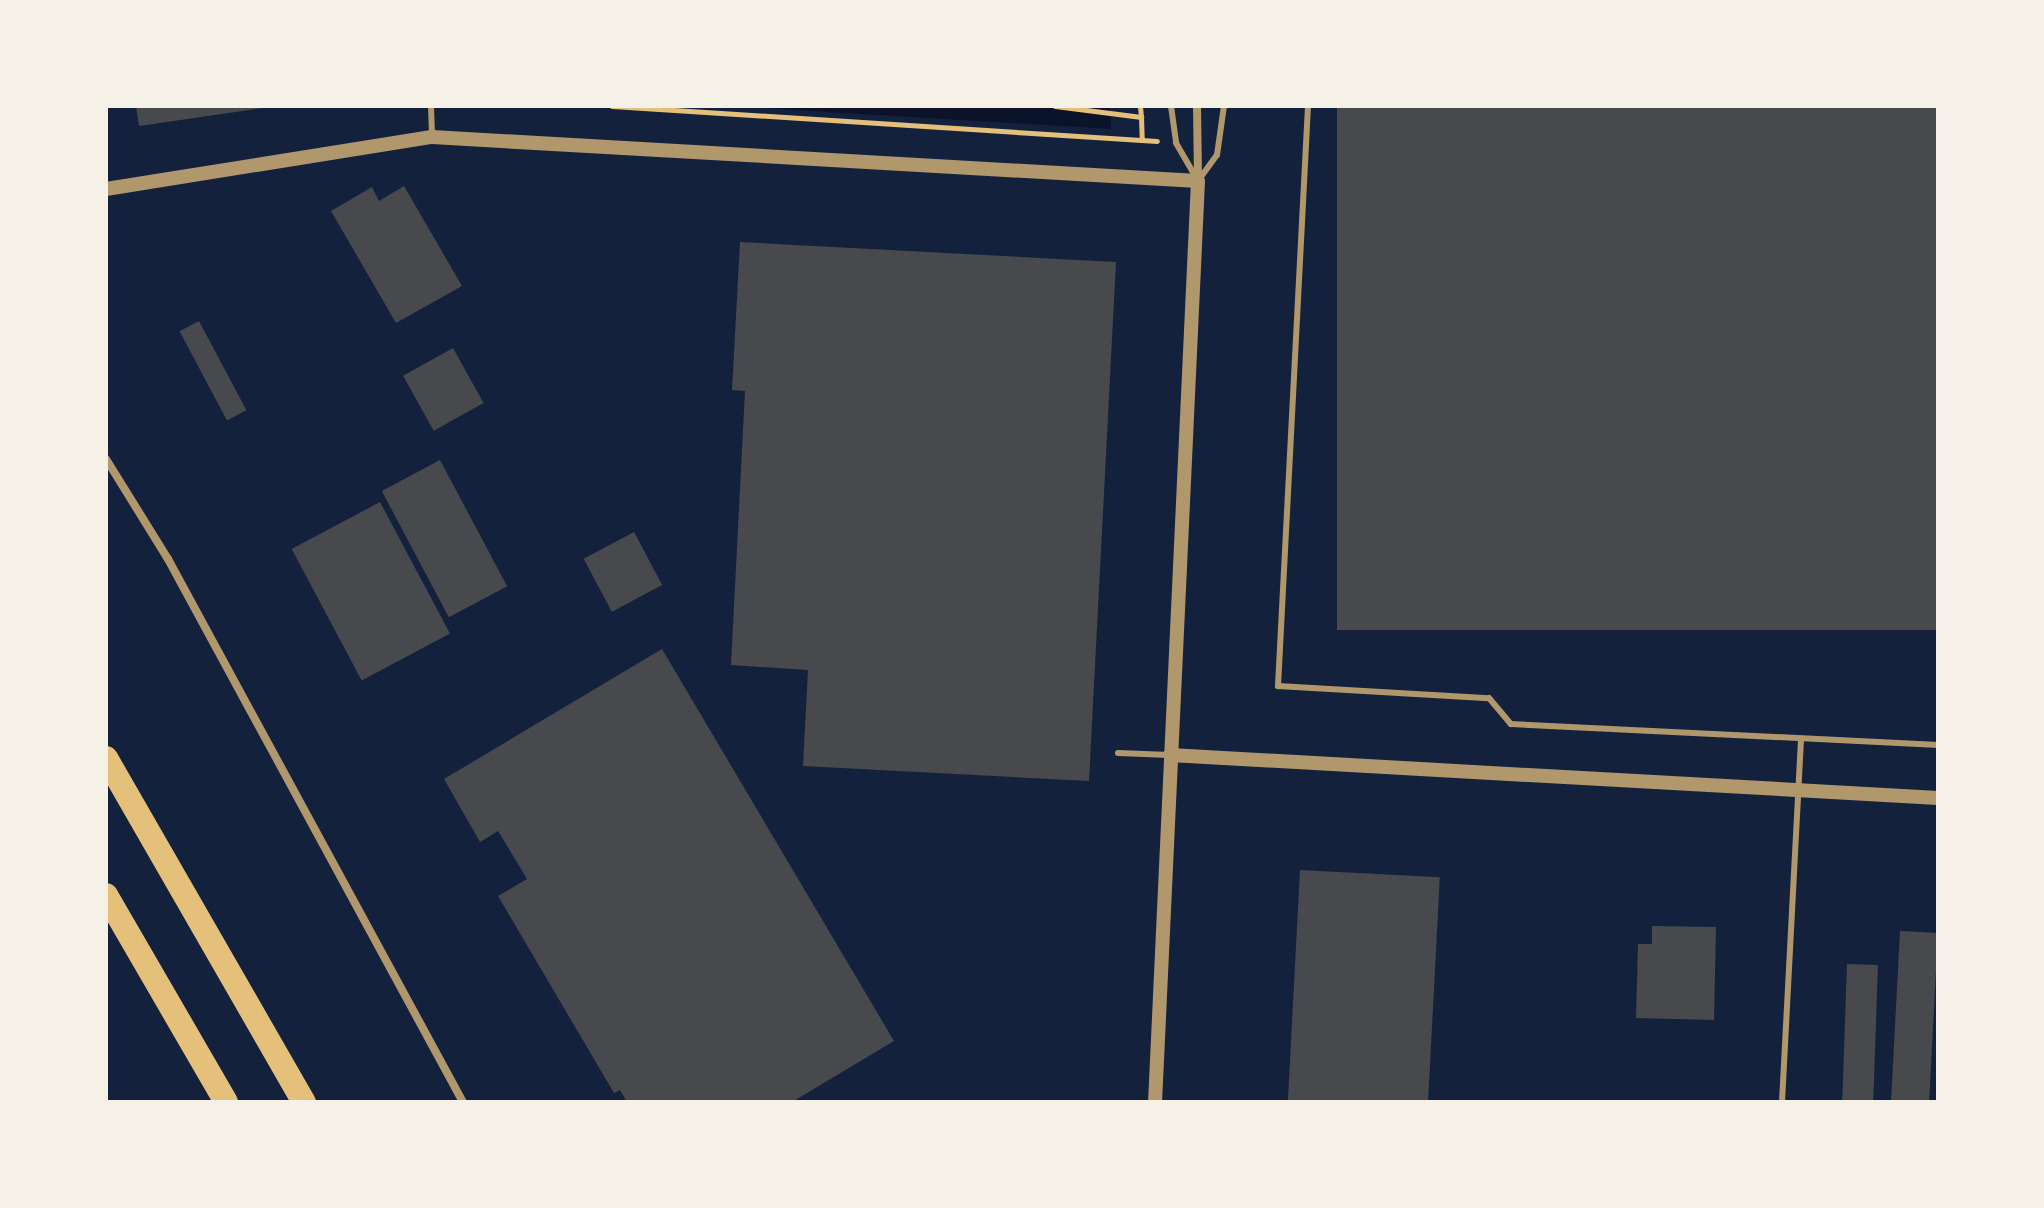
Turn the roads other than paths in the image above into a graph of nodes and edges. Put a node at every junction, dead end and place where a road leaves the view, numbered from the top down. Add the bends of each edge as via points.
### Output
1 (431, 106) edge
2 (1171, 106) edge
3 (1197, 106) edge
4 (1224, 106) edge
5 (1308, 106) edge
6 (432, 137) junction
7 (1198, 181) junction
8 (106, 189) edge
9 (106, 459) edge
10 (1801, 741) junction
11 (1938, 745) edge
12 (1118, 753) dead end
13 (1170, 755) junction
14 (106, 758) edge
15 (1799, 790) junction
16 (1938, 798) edge
17 (106, 895) edge
18 (226, 1102) edge
19 (304, 1102) edge
20 (463, 1102) edge
21 (1155, 1102) edge
22 (1782, 1102) edge

1 - 6 lane
2 - 7 lane via 1176,143
3 - 7 street
4 - 7 lane via 1217,155
5 - 10 lane via 1278,686 1489,698 1511,724
6 - 7 street
6 - 8 street
7 - 13 street
9 - 20 street via 168,559
10 - 11 lane
10 - 15 lane
12 - 13 lane
13 - 15 street
13 - 21 street
14 - 19 highway
15 - 16 street
15 - 22 lane
17 - 18 highway

